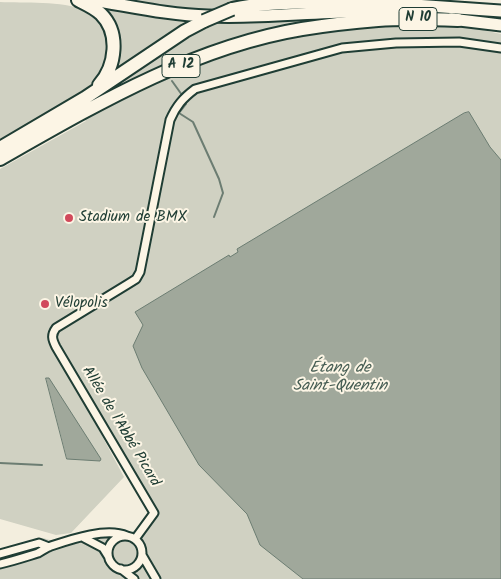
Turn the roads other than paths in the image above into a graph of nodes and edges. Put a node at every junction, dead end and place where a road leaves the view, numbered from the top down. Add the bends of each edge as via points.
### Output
1 (78, 0) edge
2 (92, 0) edge
3 (350, 0) edge
4 (266, 2) joint
5 (365, 2) junction
6 (501, 11) edge
7 (378, 20) joint
8 (458, 20) junction
9 (501, 25) edge
10 (501, 48) edge
11 (85, 98) junction
12 (0, 148) edge
13 (0, 159) edge
14 (127, 536) junction
15 (84, 538) junction
16 (135, 539) junction
17 (22, 546) junction
18 (49, 547) junction
19 (0, 554) edge
20 (142, 555) junction
21 (108, 556) junction
22 (25, 557) junction
23 (1, 564) edge
24 (120, 569) junction
25 (134, 579) edge
26 (156, 579) edge

1 - 11 highway via 101,14 113,41 110,69
2 - 8 main road via 209,16 391,12
3 - 5 main road
4 - 5 highway, N 10
4 - 11 highway, A 12, bridge via 204,21
5 - 6 main road, N 10
7 - 8 highway, N 10
7 - 13 highway, A 12 via 289,32 203,57 106,100
8 - 9 main road, N 10
10 - 16 street, Allée de l'Abbé Picard via 458,42 342,48 195,89 176,107 170,120 140,272 136,279 56,328 52,334 52,340 154,513
11 - 12 highway, A 12
14 - 15 street via 108,532
14 - 16 street
14 - 21 street via 113,541
15 - 18 street
15 - 21 street via 103,548
16 - 20 street
17 - 18 street via 39,542
17 - 19 street
17 - 22 street via 28,551
18 - 22 street
20 - 24 street via 132,568
20 - 26 street
21 - 24 street
22 - 23 street
24 - 25 street

